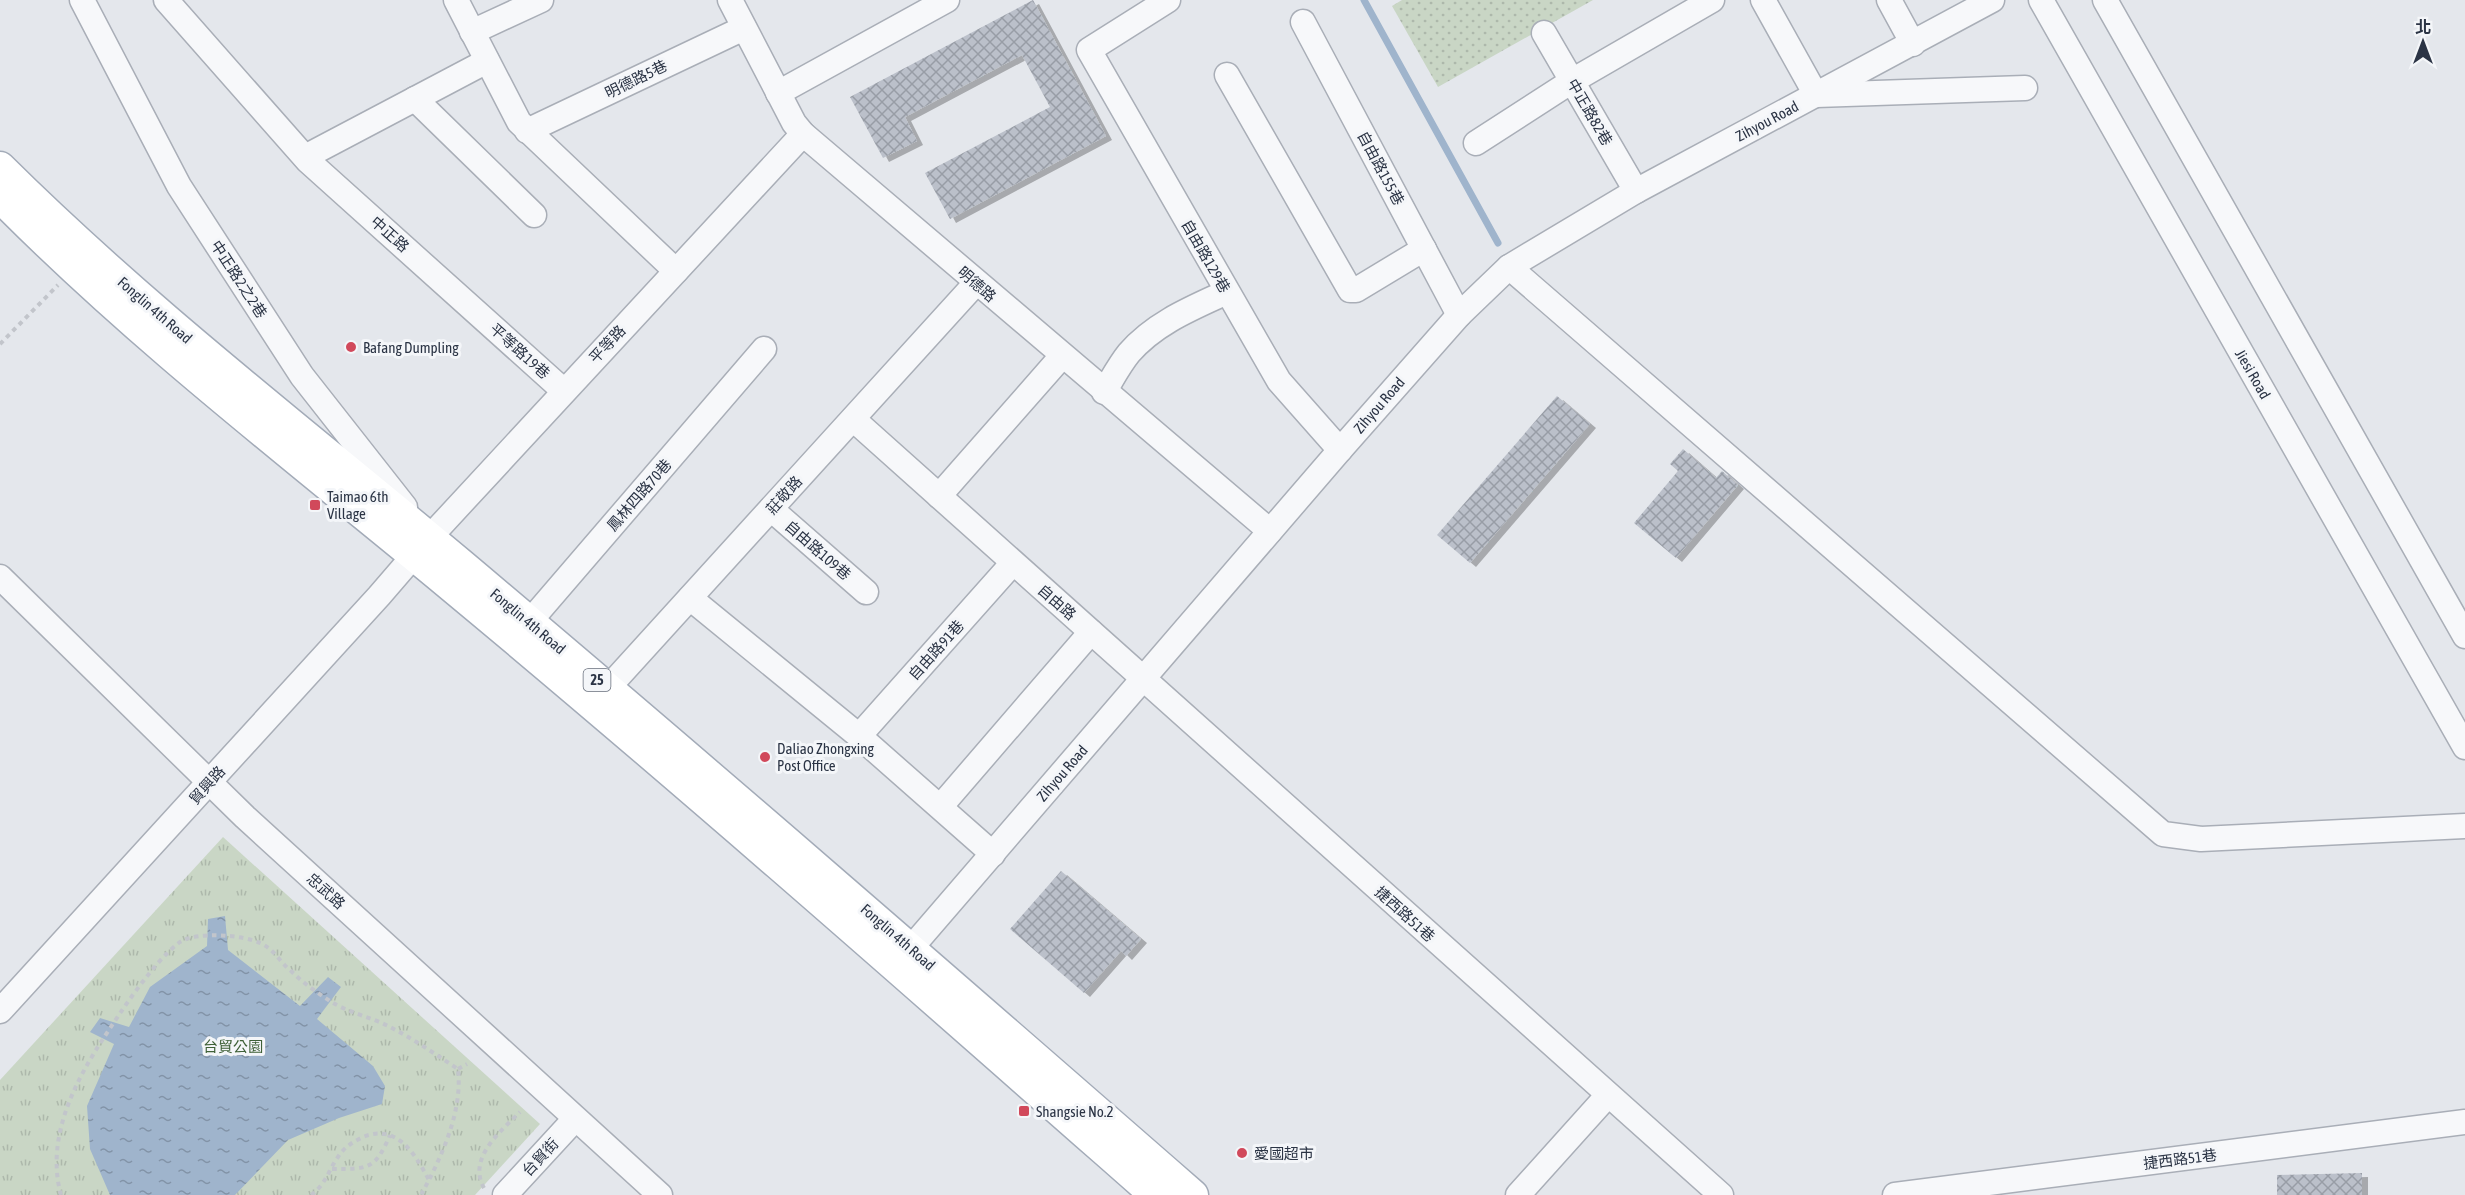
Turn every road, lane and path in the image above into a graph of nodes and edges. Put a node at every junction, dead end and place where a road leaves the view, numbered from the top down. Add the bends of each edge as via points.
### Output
1 (82, 0) edge
2 (166, 0) edge
3 (456, 0) edge
4 (541, 0) edge
5 (730, 0) edge
6 (947, 0) edge
7 (1168, 0) edge
8 (1712, 0) edge
9 (1763, 0) edge
10 (1889, 0) edge
11 (1992, 0) edge
12 (2042, 0) edge
13 (2105, 0) edge
14 (1303, 22) dead end
15 (744, 28) junction
16 (472, 32) junction
17 (1544, 33) dead end
18 (1912, 44) junction
19 (487, 61) junction
20 (1227, 75) dead end
21 (1572, 81) junction
22 (2025, 88) dead end
23 (778, 93) junction
24 (1816, 95) junction
25 (415, 99) junction
26 (527, 131) junction
27 (803, 134) junction
28 (1476, 143) dead end
29 (305, 157) junction
30 (0, 166) edge
31 (1636, 191) junction
32 (0, 197) edge
33 (534, 215) dead end
34 (1424, 249) junction
35 (1509, 267) junction
36 (75, 268) junction
37 (676, 271) junction
38 (976, 283) junction
39 (1227, 292) junction
40 (476, 311) joint
41 (1459, 315) junction
42 (0, 344) edge
43 (764, 349) dead end
44 (1062, 356) junction
45 (564, 391) junction
46 (1104, 392) junction
47 (853, 419) junction
48 (1340, 450) junction
49 (939, 496) junction
50 (771, 509) junction
51 (1270, 531) junction
52 (421, 547) junction
53 (1012, 564) junction
54 (0, 577) edge
55 (866, 592) dead end
56 (690, 598) junction
57 (522, 632) junction
58 (1091, 632) junction
59 (2465, 636) edge
60 (1144, 678) junction
61 (599, 698) junction
62 (859, 736) junction
63 (2465, 747) edge
64 (209, 783) junction
65 (941, 806) junction
66 (2465, 826) edge
67 (993, 854) junction
68 (903, 957) junction
69 (0, 1011) edge
70 (467, 1064) dead end
71 (458, 1069) junction
72 (1608, 1095) junction
73 (520, 1112) dead end
74 (575, 1119) junction
75 (2465, 1122) edge
76 (390, 1135) junction
77 (332, 1168) junction
78 (429, 1180) junction
79 (61, 1195) edge
80 (311, 1195) edge
81 (421, 1195) edge
82 (488, 1195) edge
83 (505, 1195) edge
84 (660, 1195) edge
85 (1155, 1195) edge
86 (1193, 1195) edge
87 (1518, 1195) edge
88 (1721, 1195) edge
89 (1895, 1195) edge

1 - 52 street, 中正路2之2巷 via 179,186 302,376
2 - 29 street, 中正路
3 - 16 street
4 - 16 street
5 - 15 street, 明德路
6 - 23 street
7 - 39 street, 自由路129巷 via 1089,50
8 - 21 street
9 - 24 street
10 - 18 street
11 - 18 street, Zihyou Road
12 - 63 street, Jiesi Road
13 - 59 street
14 - 34 street, 自由路155巷
15 - 23 street, 明德路
15 - 26 street, 明德路5巷
16 - 19 street
17 - 21 street, 中正路82巷
18 - 24 street, Zihyou Road
19 - 25 street
19 - 26 street
20 - 34 street via 1350,290
21 - 28 street
21 - 31 street, 中正路82巷
22 - 24 street
23 - 27 street, 明德路
24 - 31 street, Zihyou Road
25 - 29 street
25 - 33 street
26 - 37 street
27 - 37 street, 平等路
27 - 38 street, 明德路
29 - 40 street, 中正路
30 - 52 main road, Fonglin 4th Road / 25 via 143,301
31 - 35 street, Zihyou Road
32 - 36 main road, Fonglin 4th Road / 25
34 - 41 street, 自由路155巷
35 - 41 street, Zihyou Road
35 - 66 street via 2163,834 2201,839
36 - 42 path
36 - 52 main road, Fonglin 4th Road / 25 via 138,326
37 - 45 street, 平等路
38 - 44 street, 明德路
38 - 47 street, 莊敬路
39 - 46 street via 1168,319 1145,337
39 - 48 street, 自由路129巷 via 1279,381
40 - 45 street, 平等路19巷
41 - 48 street, Zihyou Road
43 - 57 street, 鳳林四路70巷
44 - 46 street, 明德路
44 - 49 street
45 - 52 street, 平等路
46 - 51 street, 明德路
47 - 49 street, 自由路
47 - 50 street, 莊敬路
48 - 51 street, Zihyou Road
49 - 53 street, 自由路
50 - 55 street, 自由路109巷
50 - 56 street, 莊敬路
51 - 60 street, Zihyou Road
52 - 57 main road, Fonglin 4th Road / 25
52 - 64 street, 貿興路
53 - 58 street, 自由路
53 - 62 street, 自由路91巷
54 - 64 street, 忠武路
56 - 61 street, 莊敬路
56 - 62 street
57 - 61 main road, Fonglin 4th Road / 25
58 - 60 street, 捷西路51巷
58 - 65 street
60 - 67 street, Zihyou Road
60 - 72 street, 捷西路51巷
61 - 68 main road, Fonglin 4th Road / 25
62 - 65 street
64 - 69 street, 貿興路
64 - 74 street, 忠武路
65 - 67 street
67 - 68 street, Zihyou Road
68 - 85 main road, Fonglin 4th Road / 25
68 - 86 main road, Fonglin 4th Road / 25
70 - 71 path
71 - 78 path via 447,1140
71 - 79 path via 390,1027 333,1003 259,942 202,936 182,941 118,1015 73,1090 56,1145
72 - 87 street
72 - 88 street, 捷西路51巷
73 - 82 path via 483,1153 478,1179
74 - 83 street, 台貿街
74 - 84 street, 忠武路
75 - 89 street, 捷西路51巷
76 - 77 path via 374,1133 351,1143
76 - 77 path via 380,1158 364,1169
76 - 78 path via 408,1145
77 - 80 path via 319,1190
78 - 81 path

